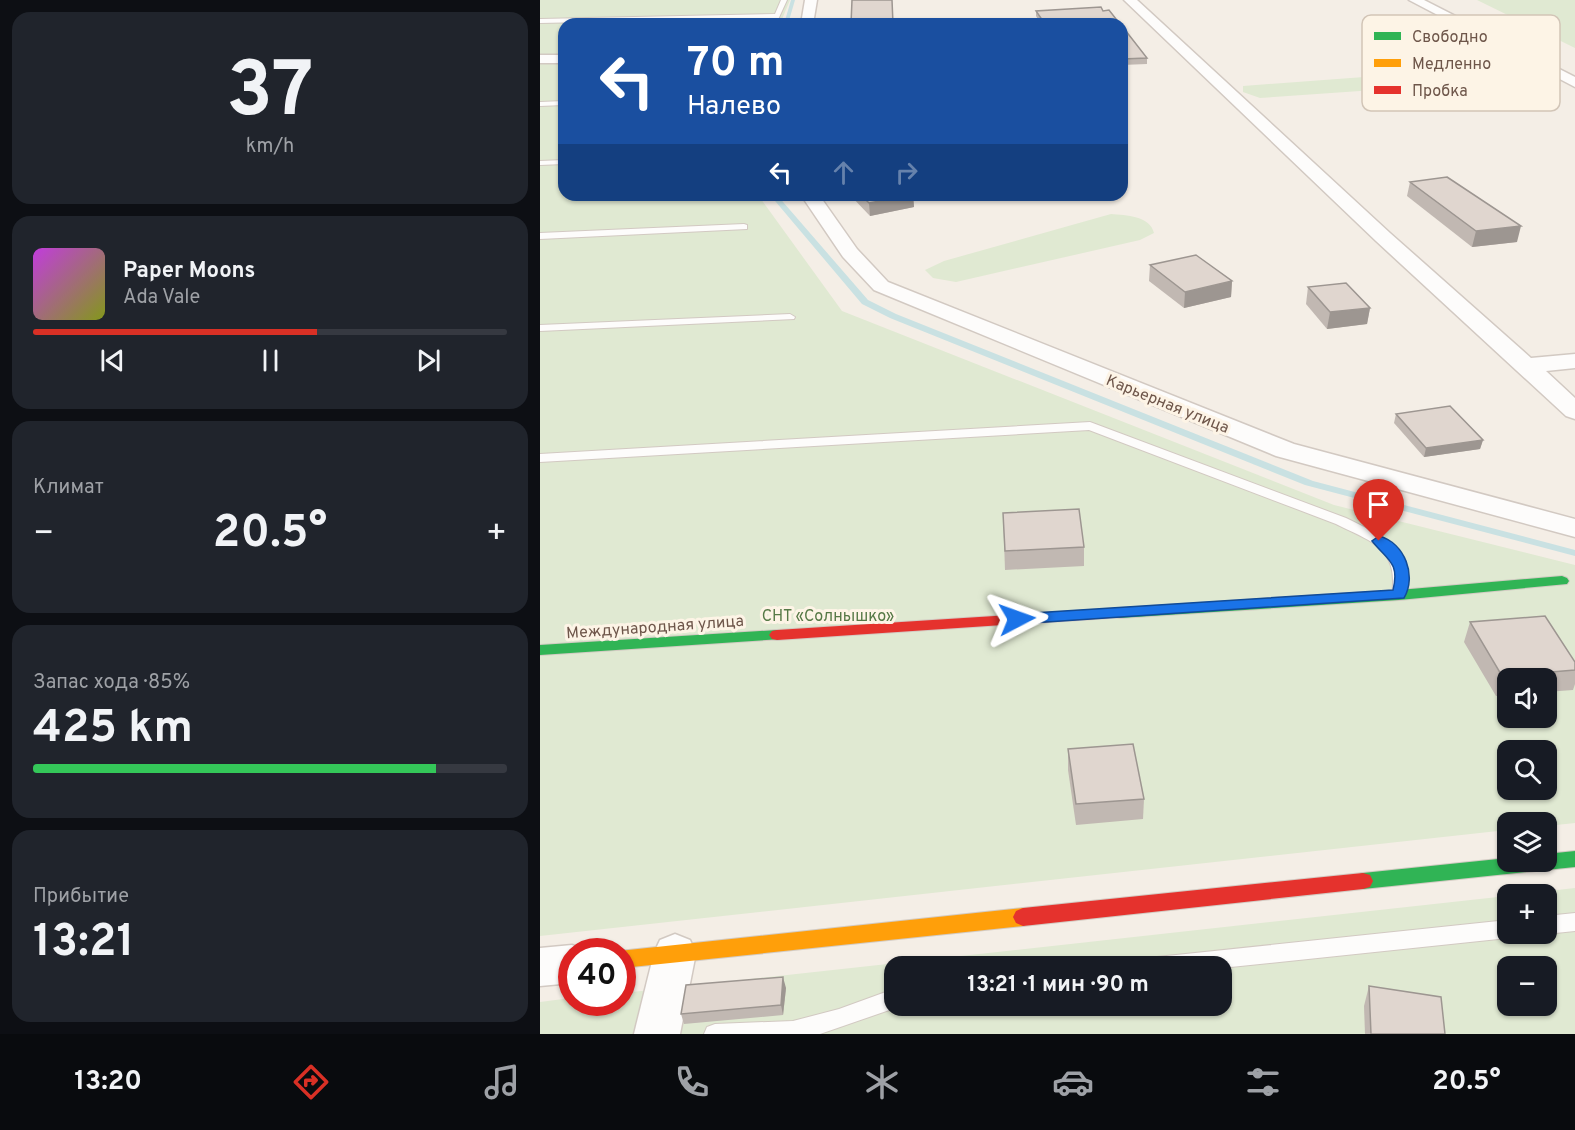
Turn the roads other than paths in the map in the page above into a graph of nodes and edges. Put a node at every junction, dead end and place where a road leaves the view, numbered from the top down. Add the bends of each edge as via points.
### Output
1 (784, 0) edge
2 (811, 0) edge
3 (1130, 0) edge
4 (1416, 0) edge
5 (1445, 15) edge
6 (778, 16) joint
7 (683, 18) edge
8 (808, 18) edge
9 (540, 21) edge
10 (558, 21) edge
11 (540, 59) edge
12 (558, 59) edge
13 (1560, 75) edge
14 (1575, 83) edge
15 (558, 103) edge
16 (540, 104) edge
17 (558, 162) edge
18 (540, 163) edge
19 (814, 201) edge
20 (744, 227) dead end
21 (540, 236) edge
22 (790, 317) dead end
23 (540, 328) edge
24 (1575, 361) edge
25 (1526, 366) junction
26 (1575, 411) edge
27 (540, 458) edge
28 (1575, 528) edge
29 (1562, 581) dead end
30 (1399, 595) junction
31 (540, 650) edge
32 (1575, 859) edge
33 (1575, 922) edge
34 (1557, 924) edge
35 (1497, 930) edge
36 (675, 953) junction
37 (636, 957) edge
38 (1232, 958) edge
39 (558, 965) edge
40 (540, 967) edge
41 (884, 1003) edge
42 (657, 1034) edge
43 (715, 1034) edge

1 - 6 lane
2 - 8 street
3 - 25 street
4 - 5 street
6 - 7 lane
9 - 10 lane
11 - 12 street
13 - 14 street
15 - 16 lane
17 - 18 lane
19 - 28 street, Карьерная улица via 850,253 881,286 1285,450
20 - 21 lane
22 - 23 lane
24 - 25 street
25 - 26 street
27 - 30 lane via 1090,426 1341,521 1379,541 1398,558 1404,578
29 - 30 street, Международная улица
30 - 31 street, Международная улица
32 - 36 street
33 - 34 lane
35 - 38 lane
36 - 37 street
36 - 42 street
39 - 40 street
41 - 43 lane via 793,1031

